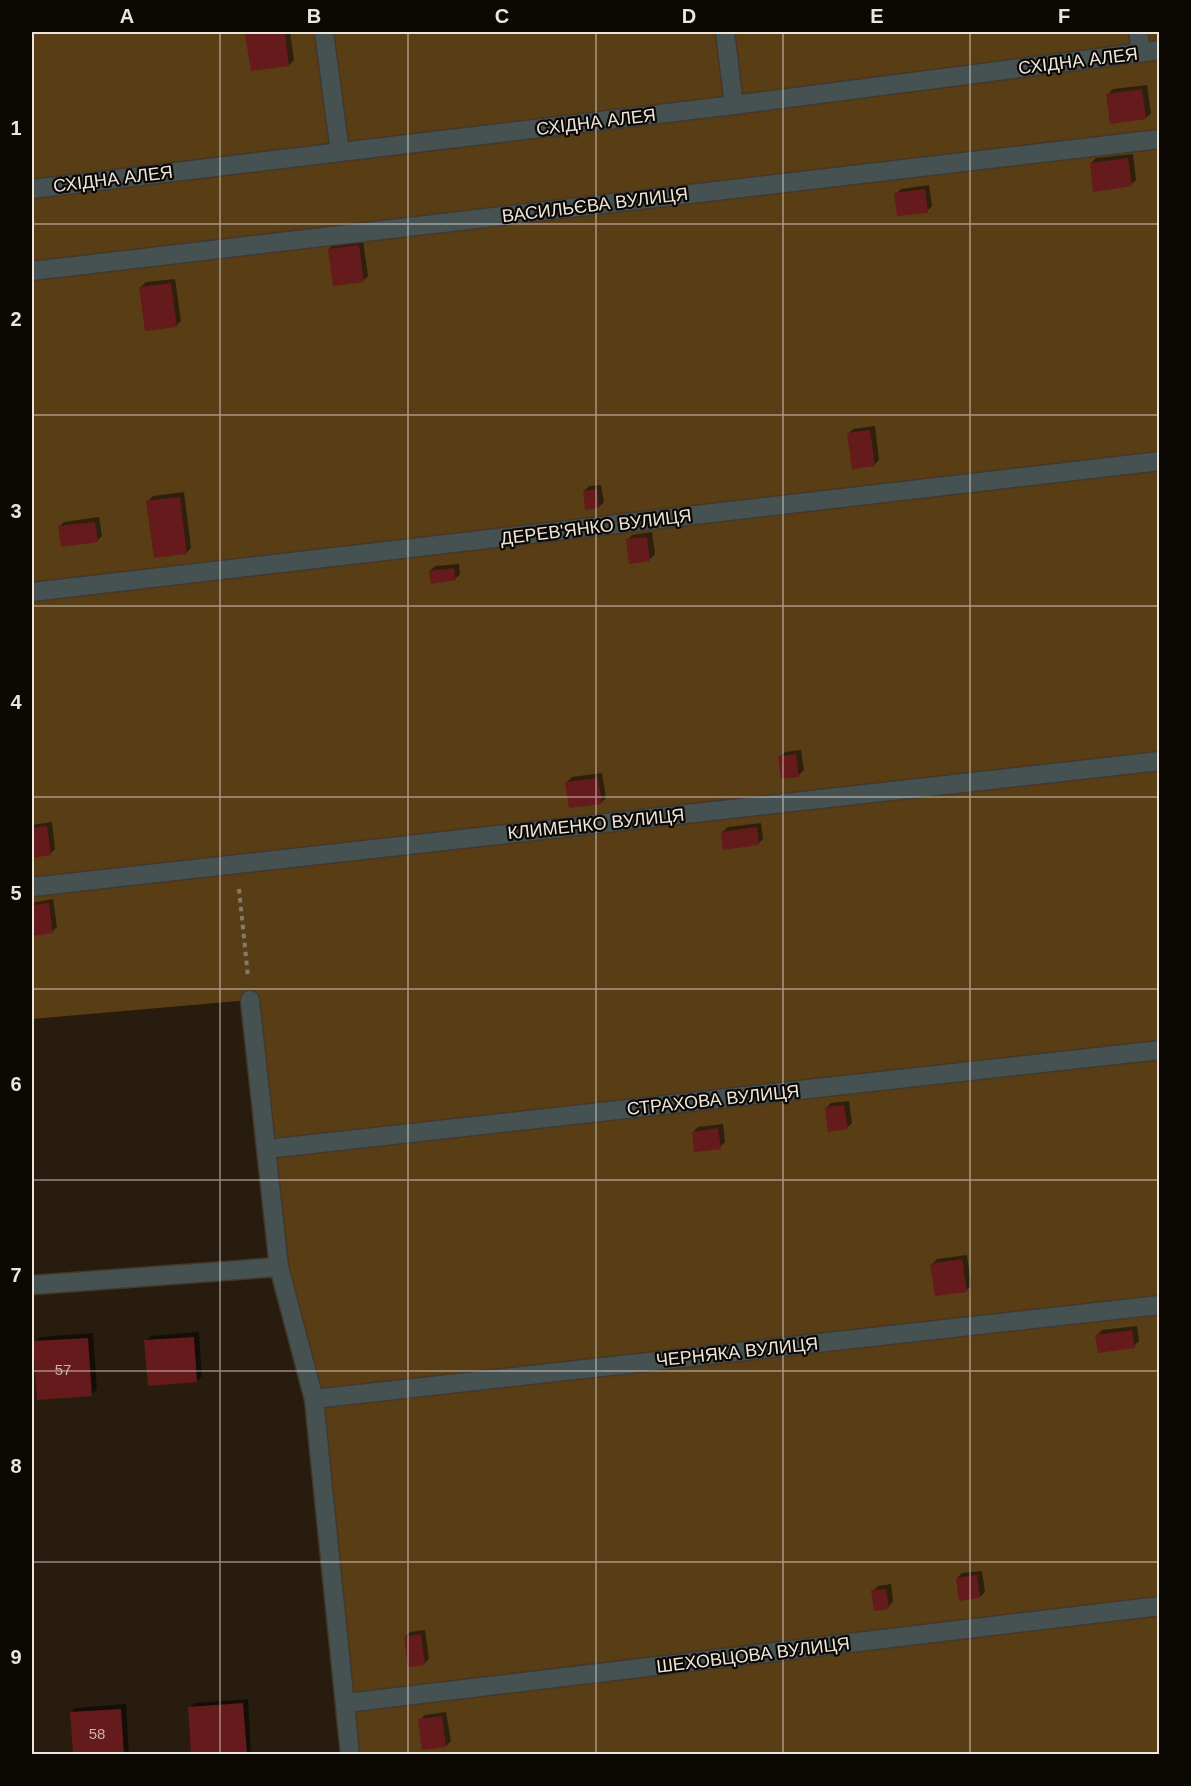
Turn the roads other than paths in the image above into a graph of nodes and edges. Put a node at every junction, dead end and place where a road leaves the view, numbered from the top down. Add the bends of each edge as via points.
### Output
1 (324, 32) edge
2 (725, 32) edge
3 (1138, 32) edge
4 (1160, 50) edge
5 (1141, 53) junction
6 (734, 105) junction
7 (1160, 139) edge
8 (340, 152) junction
9 (32, 189) edge
10 (32, 271) edge
11 (1160, 461) edge
12 (32, 592) edge
13 (1160, 760) edge
14 (32, 887) edge
15 (250, 1000) road end
16 (1160, 1050) edge
17 (267, 1149) junction
18 (279, 1267) junction
19 (32, 1285) edge
20 (1160, 1305) edge
21 (314, 1399) junction
22 (1160, 1606) edge
23 (346, 1703) junction
24 (350, 1755) edge

1 - 8 street
2 - 6 street
3 - 5 street
4 - 5 street, СХІДНА АЛЕЯ
5 - 6 street, СХІДНА АЛЕЯ
6 - 8 street, СХІДНА АЛЕЯ
7 - 10 street, ВАСИЛЬЄВА ВУЛИЦЯ
8 - 9 street, СХІДНА АЛЕЯ
11 - 12 street, ДЕРЕВ'ЯНКО ВУЛИЦЯ
13 - 14 street, КЛИМЕНКО ВУЛИЦЯ
15 - 17 street
16 - 17 street, СТРАХОВА ВУЛИЦЯ
17 - 18 street
18 - 19 street
18 - 21 street
20 - 21 street, ЧЕРНЯКА ВУЛИЦЯ
21 - 23 street
22 - 23 street, ШЕХОВЦОВА ВУЛИЦЯ
23 - 24 street

